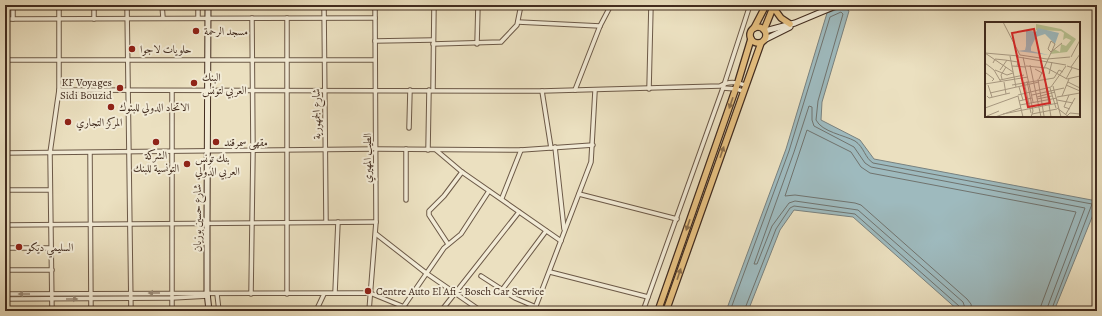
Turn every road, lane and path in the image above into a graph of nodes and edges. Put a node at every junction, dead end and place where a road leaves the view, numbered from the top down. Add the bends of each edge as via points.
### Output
1 (13, 5) edge
2 (59, 5) edge
3 (94, 5) edge
4 (127, 5) edge
5 (162, 5) edge
6 (198, 5) edge
7 (208, 5) edge
8 (324, 5) edge
9 (375, 5) edge
10 (434, 5) edge
11 (478, 5) edge
12 (521, 5) edge
13 (610, 5) edge
14 (651, 5) edge
15 (741, 5) edge
16 (766, 5) edge
17 (838, 5) edge
18 (750, 6) edge
19 (774, 6) edge
20 (127, 18) junction
21 (162, 18) junction
22 (198, 18) junction
23 (208, 18) junction
24 (252, 18) junction
25 (287, 18) junction
26 (324, 18) junction
27 (375, 18) junction
28 (5, 19) edge
29 (12, 19) junction
30 (59, 19) junction
31 (94, 19) junction
32 (518, 22) junction
33 (793, 24) junction
34 (600, 26) junction
35 (754, 28) junction
36 (765, 30) junction
37 (751, 39) junction
38 (375, 41) junction
39 (763, 41) junction
40 (433, 42) junction
41 (477, 44) junction
42 (208, 59) junction
43 (252, 59) junction
44 (5, 60) edge
45 (59, 60) junction
46 (128, 60) junction
47 (287, 60) junction
48 (324, 60) junction
49 (375, 60) junction
50 (738, 82) junction
51 (724, 83) junction
52 (746, 85) junction
53 (722, 87) junction
54 (649, 89) junction
55 (736, 89) junction
56 (59, 90) junction
57 (252, 90) junction
58 (287, 90) junction
59 (325, 90) junction
60 (375, 90) junction
61 (410, 90) junction
62 (431, 90) junction
63 (575, 90) junction
64 (128, 91) junction
65 (172, 91) junction
66 (208, 91) junction
67 (542, 91) junction
68 (595, 91) junction
69 (743, 91) junction
70 (409, 128) dead end
71 (593, 146) junction
72 (553, 147) junction
73 (376, 149) junction
74 (406, 149) junction
75 (326, 150) junction
76 (428, 150) junction
77 (436, 150) junction
78 (521, 150) junction
79 (172, 151) junction
80 (208, 151) junction
81 (253, 151) junction
82 (287, 151) junction
83 (129, 152) junction
84 (5, 153) edge
85 (50, 153) junction
86 (90, 153) junction
87 (462, 172) junction
88 (5, 190) edge
89 (50, 190) junction
90 (489, 190) junction
91 (579, 194) junction
92 (502, 198) junction
93 (406, 200) dead end
94 (519, 212) junction
95 (677, 219) junction
96 (252, 222) junction
97 (288, 222) junction
98 (326, 222) junction
99 (338, 222) junction
100 (376, 222) junction
101 (130, 223) junction
102 (172, 223) junction
103 (207, 223) junction
104 (5, 224) edge
105 (51, 224) junction
106 (91, 224) junction
107 (546, 231) junction
108 (565, 232) junction
109 (376, 234) junction
110 (561, 241) junction
111 (448, 244) junction
112 (5, 248) edge
113 (51, 248) junction
114 (5, 270) edge
115 (52, 270) junction
116 (550, 272) junction
117 (426, 273) junction
118 (481, 276) dead end
119 (502, 290) junction
120 (454, 292) junction
121 (131, 293) junction
122 (172, 293) junction
123 (335, 293) junction
124 (370, 293) junction
125 (5, 294) edge
126 (52, 294) junction
127 (91, 294) junction
128 (209, 294) junction
129 (217, 294) junction
130 (251, 294) junction
131 (286, 294) junction
132 (324, 294) junction
133 (648, 297) junction
134 (131, 298) junction
135 (172, 298) junction
136 (5, 299) edge
137 (52, 299) junction
138 (91, 299) junction
139 (404, 306) junction
140 (535, 309) edge
141 (52, 311) edge
142 (92, 311) edge
143 (131, 311) edge
144 (172, 311) edge
145 (210, 311) edge
146 (218, 311) edge
147 (316, 311) edge
148 (369, 311) edge
149 (414, 311) edge
150 (441, 311) edge
151 (481, 311) edge
152 (643, 311) edge
153 (658, 311) edge
154 (666, 311) edge

1 - 29 street
2 - 30 street
3 - 31 street
4 - 20 street
5 - 21 street
6 - 22 street
7 - 23 main road, شارع حسين بوزيان
8 - 26 street, شارع الجمهورية
9 - 27 street, الطيب المهيري
10 - 40 street
11 - 41 street
12 - 32 street
13 - 34 street
14 - 54 street
15 - 18 street
16 - 35 main road
17 - 33 main road
18 - 51 street
19 - 33 main road via 781,18
19 - 36 main road
20 - 21 street
20 - 31 street
20 - 46 street
21 - 22 street
22 - 23 street
23 - 24 street
23 - 42 main road, شارع حسين بوزيان
24 - 25 street
24 - 43 street
25 - 26 street
25 - 47 street
26 - 27 street
26 - 48 street, شارع الجمهورية
27 - 38 street, الطيب المهيري
28 - 29 street
29 - 30 street
30 - 31 street
30 - 45 street
32 - 34 street
32 - 41 street via 501,42
33 - 36 main road
33 - 39 main road
34 - 63 street
35 - 36 main road via 760,27
35 - 37 main road via 750,33
36 - 39 main road
37 - 39 main road via 755,42
37 - 50 main road
38 - 40 street
38 - 49 street, الطيب المهيري
39 - 52 main road
40 - 41 street
40 - 62 street
42 - 43 street
42 - 46 street
42 - 66 main road, شارع حسين بوزيان
43 - 47 street
43 - 57 street
44 - 45 street
45 - 46 street
45 - 56 street
46 - 64 street
47 - 48 street
47 - 58 street
48 - 49 street
48 - 59 street, شارع الجمهورية
49 - 60 street, الطيب المهيري
50 - 51 street
50 - 52 street
50 - 55 main road
51 - 53 street
52 - 69 main road
53 - 54 street
53 - 55 street
53 - 95 street
54 - 68 street
55 - 69 street
55 -> 153 main road
56 - 64 street
56 - 85 street
57 - 58 street
57 - 66 street
57 - 81 street
58 - 59 street
58 - 82 street
59 - 60 street
59 - 75 street, شارع الجمهورية
60 - 61 street
60 - 73 street, الطيب المهيري
61 - 62 street
61 - 70 street
62 - 67 street
62 - 76 street
63 - 67 street
63 - 68 street
64 - 65 street
64 - 83 street
65 - 66 street
65 - 79 street
66 - 80 main road, شارع حسين بوزيان
67 - 72 street
68 - 71 street
154 -> 69 main road
71 - 72 street
71 - 91 street via 591,162
72 - 78 street
72 - 108 street
73 - 74 street
73 - 75 street
73 - 100 street, الطيب المهيري
74 - 76 street
74 - 93 street
75 - 82 street
75 - 98 street, شارع الجمهورية
76 - 77 street
77 - 78 street
77 - 87 street
78 - 92 street
79 - 80 street
79 - 83 street
79 - 102 street
80 - 81 street
80 - 103 main road, شارع حسين بوزيان
81 - 82 street
81 - 96 street
82 - 97 street
83 - 86 street
83 - 101 street
84 - 85 street
85 - 86 street
85 - 89 street
86 - 106 street
87 - 90 street
87 - 111 street via 429,211
88 - 89 street
89 - 105 street
90 - 92 street
90 - 111 street via 461,234
91 - 95 street
91 - 108 street
92 - 94 street
94 - 107 street
94 - 120 street
95 - 133 street
96 - 97 street
96 - 103 street
96 - 130 street
97 - 98 street
97 - 131 street
98 - 99 street
99 - 100 street
99 - 123 street
100 - 109 street, الطيب المهيري
101 - 102 street
101 - 106 street
101 - 121 street
102 - 103 street
102 - 122 street
103 - 128 main road, شارع حسين بوزيان
104 - 105 street
105 - 106 street
105 - 113 street
106 - 127 street
107 - 110 street
107 - 119 street
108 - 110 street
109 - 117 street
109 - 124 street, الطيب المهيري
110 - 116 street
111 - 117 street
112 - 113 street
113 - 115 street
114 - 115 street
115 - 126 street
116 - 133 street
116 - 140 street
117 - 120 street
117 - 139 street
118 - 119 street
119 - 140 street
120 - 150 street
120 - 151 street
122 -> 121 street
121 - 127 street
121 - 134 street
122 - 128 street
122 - 135 street
123 - 124 street
123 - 132 street
124 - 139 street
124 - 148 street, الطيب المهيري
126 -> 125 street
126 - 127 street
126 - 137 street
127 - 138 street
128 - 129 street
128 - 135 street
128 - 145 main road, شارع حسين بوزيان
129 - 130 street
129 - 146 street
130 - 131 street
131 - 132 street
132 - 147 street
133 - 152 street
134 - 135 street
134 - 138 street
134 - 143 street
135 - 144 street
136 - 137 street
137 -> 138 street
137 - 141 street
138 - 142 street
139 - 149 street

